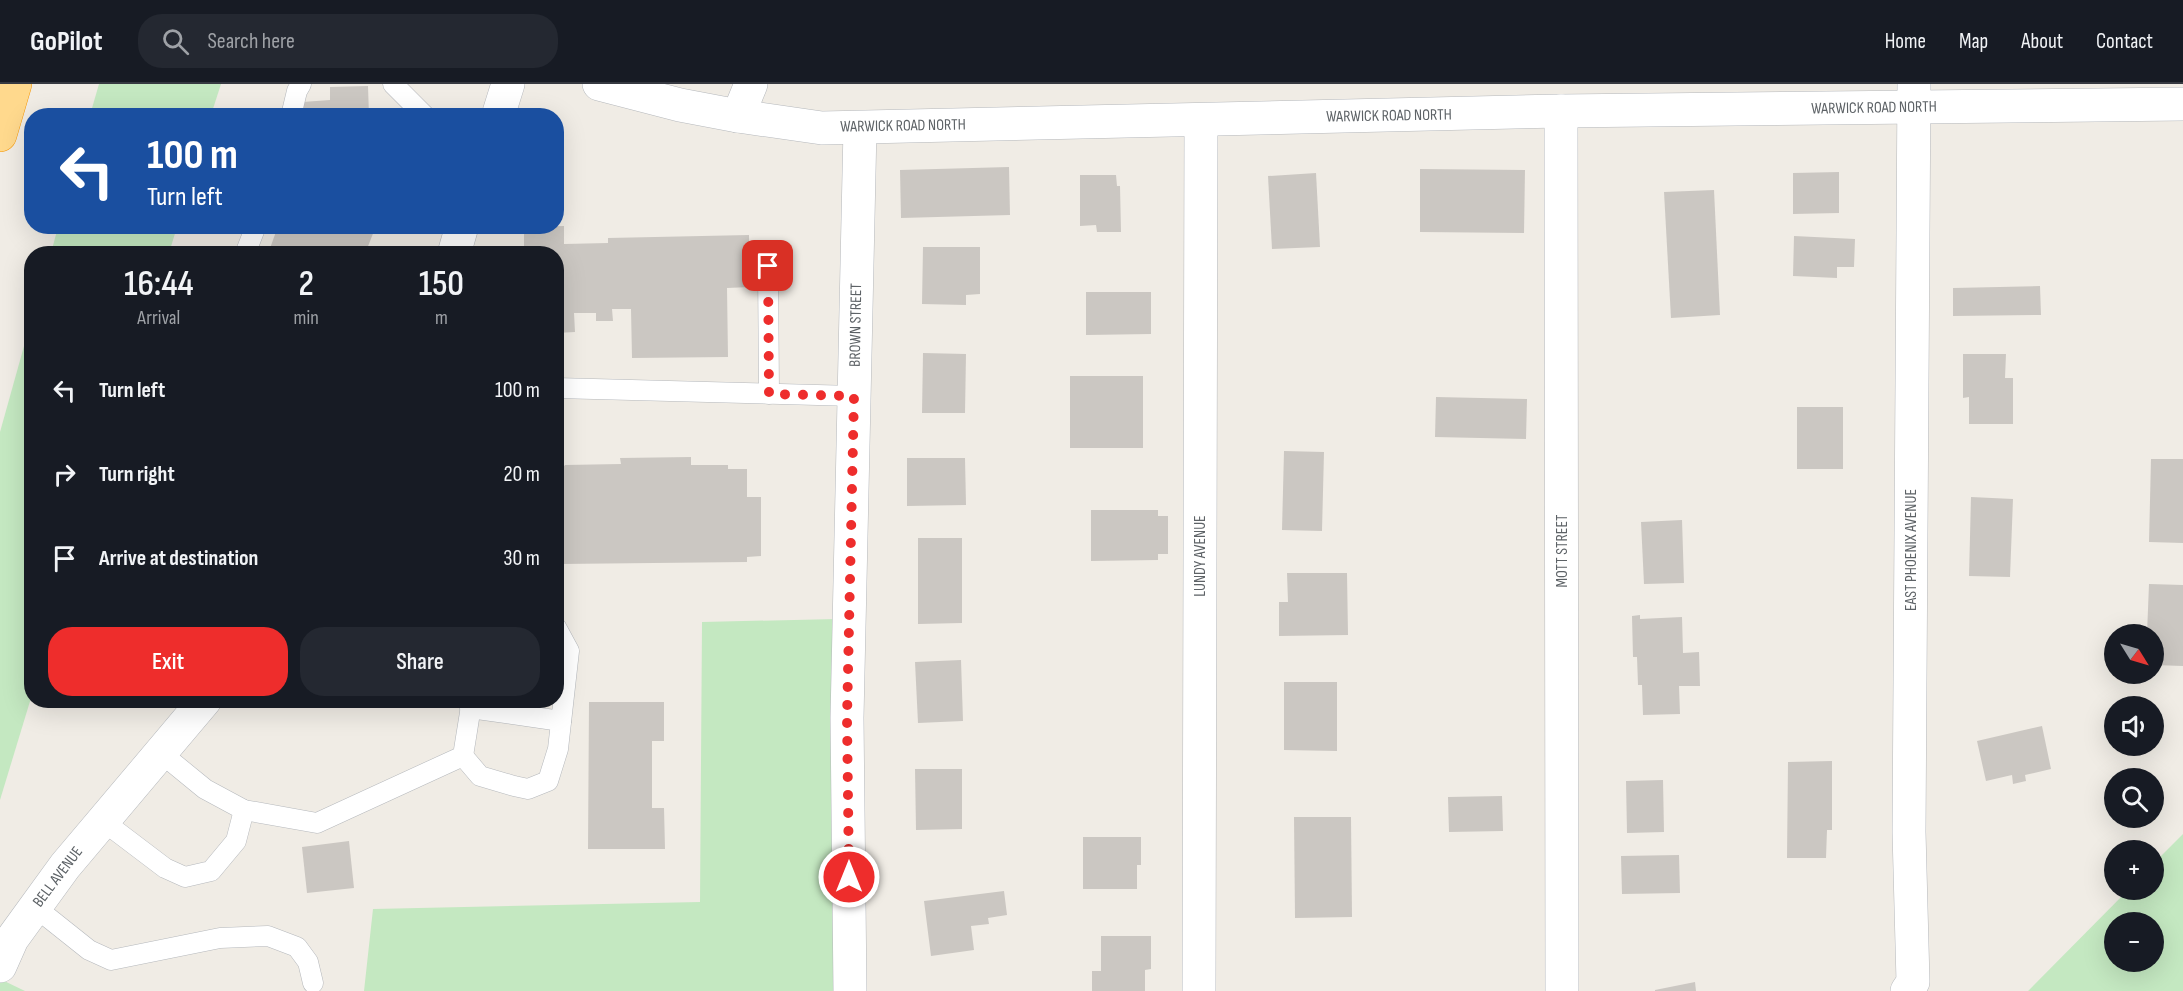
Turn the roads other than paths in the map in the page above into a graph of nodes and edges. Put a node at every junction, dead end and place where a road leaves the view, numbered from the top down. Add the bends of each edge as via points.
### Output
1 (15, 84) edge
2 (301, 84) edge
3 (393, 84) edge
4 (508, 84) edge
5 (599, 84) edge
6 (751, 84) edge
7 (1914, 95) edge
8 (2183, 105) edge
9 (293, 108) edge
10 (416, 108) edge
11 (500, 108) edge
12 (1561, 111) junction
13 (738, 116) junction
14 (1201, 120) junction
15 (860, 128) junction
16 (0, 135) edge
17 (768, 266) dead end
18 (564, 388) edge
19 (769, 394) junction
20 (854, 396) junction
21 (564, 642) edge
22 (564, 695) edge
23 (198, 708) edge
24 (470, 708) edge
25 (492, 708) edge
26 (562, 708) edge
27 (561, 721) junction
28 (160, 753) junction
29 (463, 756) junction
30 (244, 810) junction
31 (103, 821) junction
32 (35, 907) junction
33 (0, 966) edge
34 (313, 983) dead end
35 (850, 991) edge
36 (1199, 991) edge
37 (1562, 991) edge
38 (1907, 991) edge

1 - 16 highway
2 - 9 lane
3 - 10 lane
4 - 11 street
5 - 13 street, WARWICK ROAD NORTH
6 - 13 street
7 - 8 street, WARWICK ROAD NORTH
7 - 12 street, WARWICK ROAD NORTH
7 - 38 street, EAST PHOENIX AVENUE via 1909,820 1913,982
12 - 14 street, WARWICK ROAD NORTH
12 - 37 street, MOTT STREET
13 - 15 street, WARWICK ROAD NORTH via 822,128
14 - 15 street, WARWICK ROAD NORTH
14 - 36 street, LUNDY AVENUE
15 - 20 street, BROWN STREET
17 - 19 lane
18 - 19 lane
19 - 20 lane
20 - 35 street, BROWN STREET via 847,718
21 - 22 lane via 569,651
23 - 28 street, BELL AVENUE
24 - 29 lane
25 - 27 lane
26 - 27 lane
27 - 29 lane via 548,781 528,789 480,776
28 - 30 lane via 205,789
28 - 31 street, BELL AVENUE
29 - 30 lane via 317,823
30 - 31 lane via 236,841 211,872 185,877 165,868
31 - 32 street, BELL AVENUE
32 - 33 street, BELL AVENUE via 12,939
32 - 34 lane via 89,950 111,960 220,938 268,936 297,947 308,962

